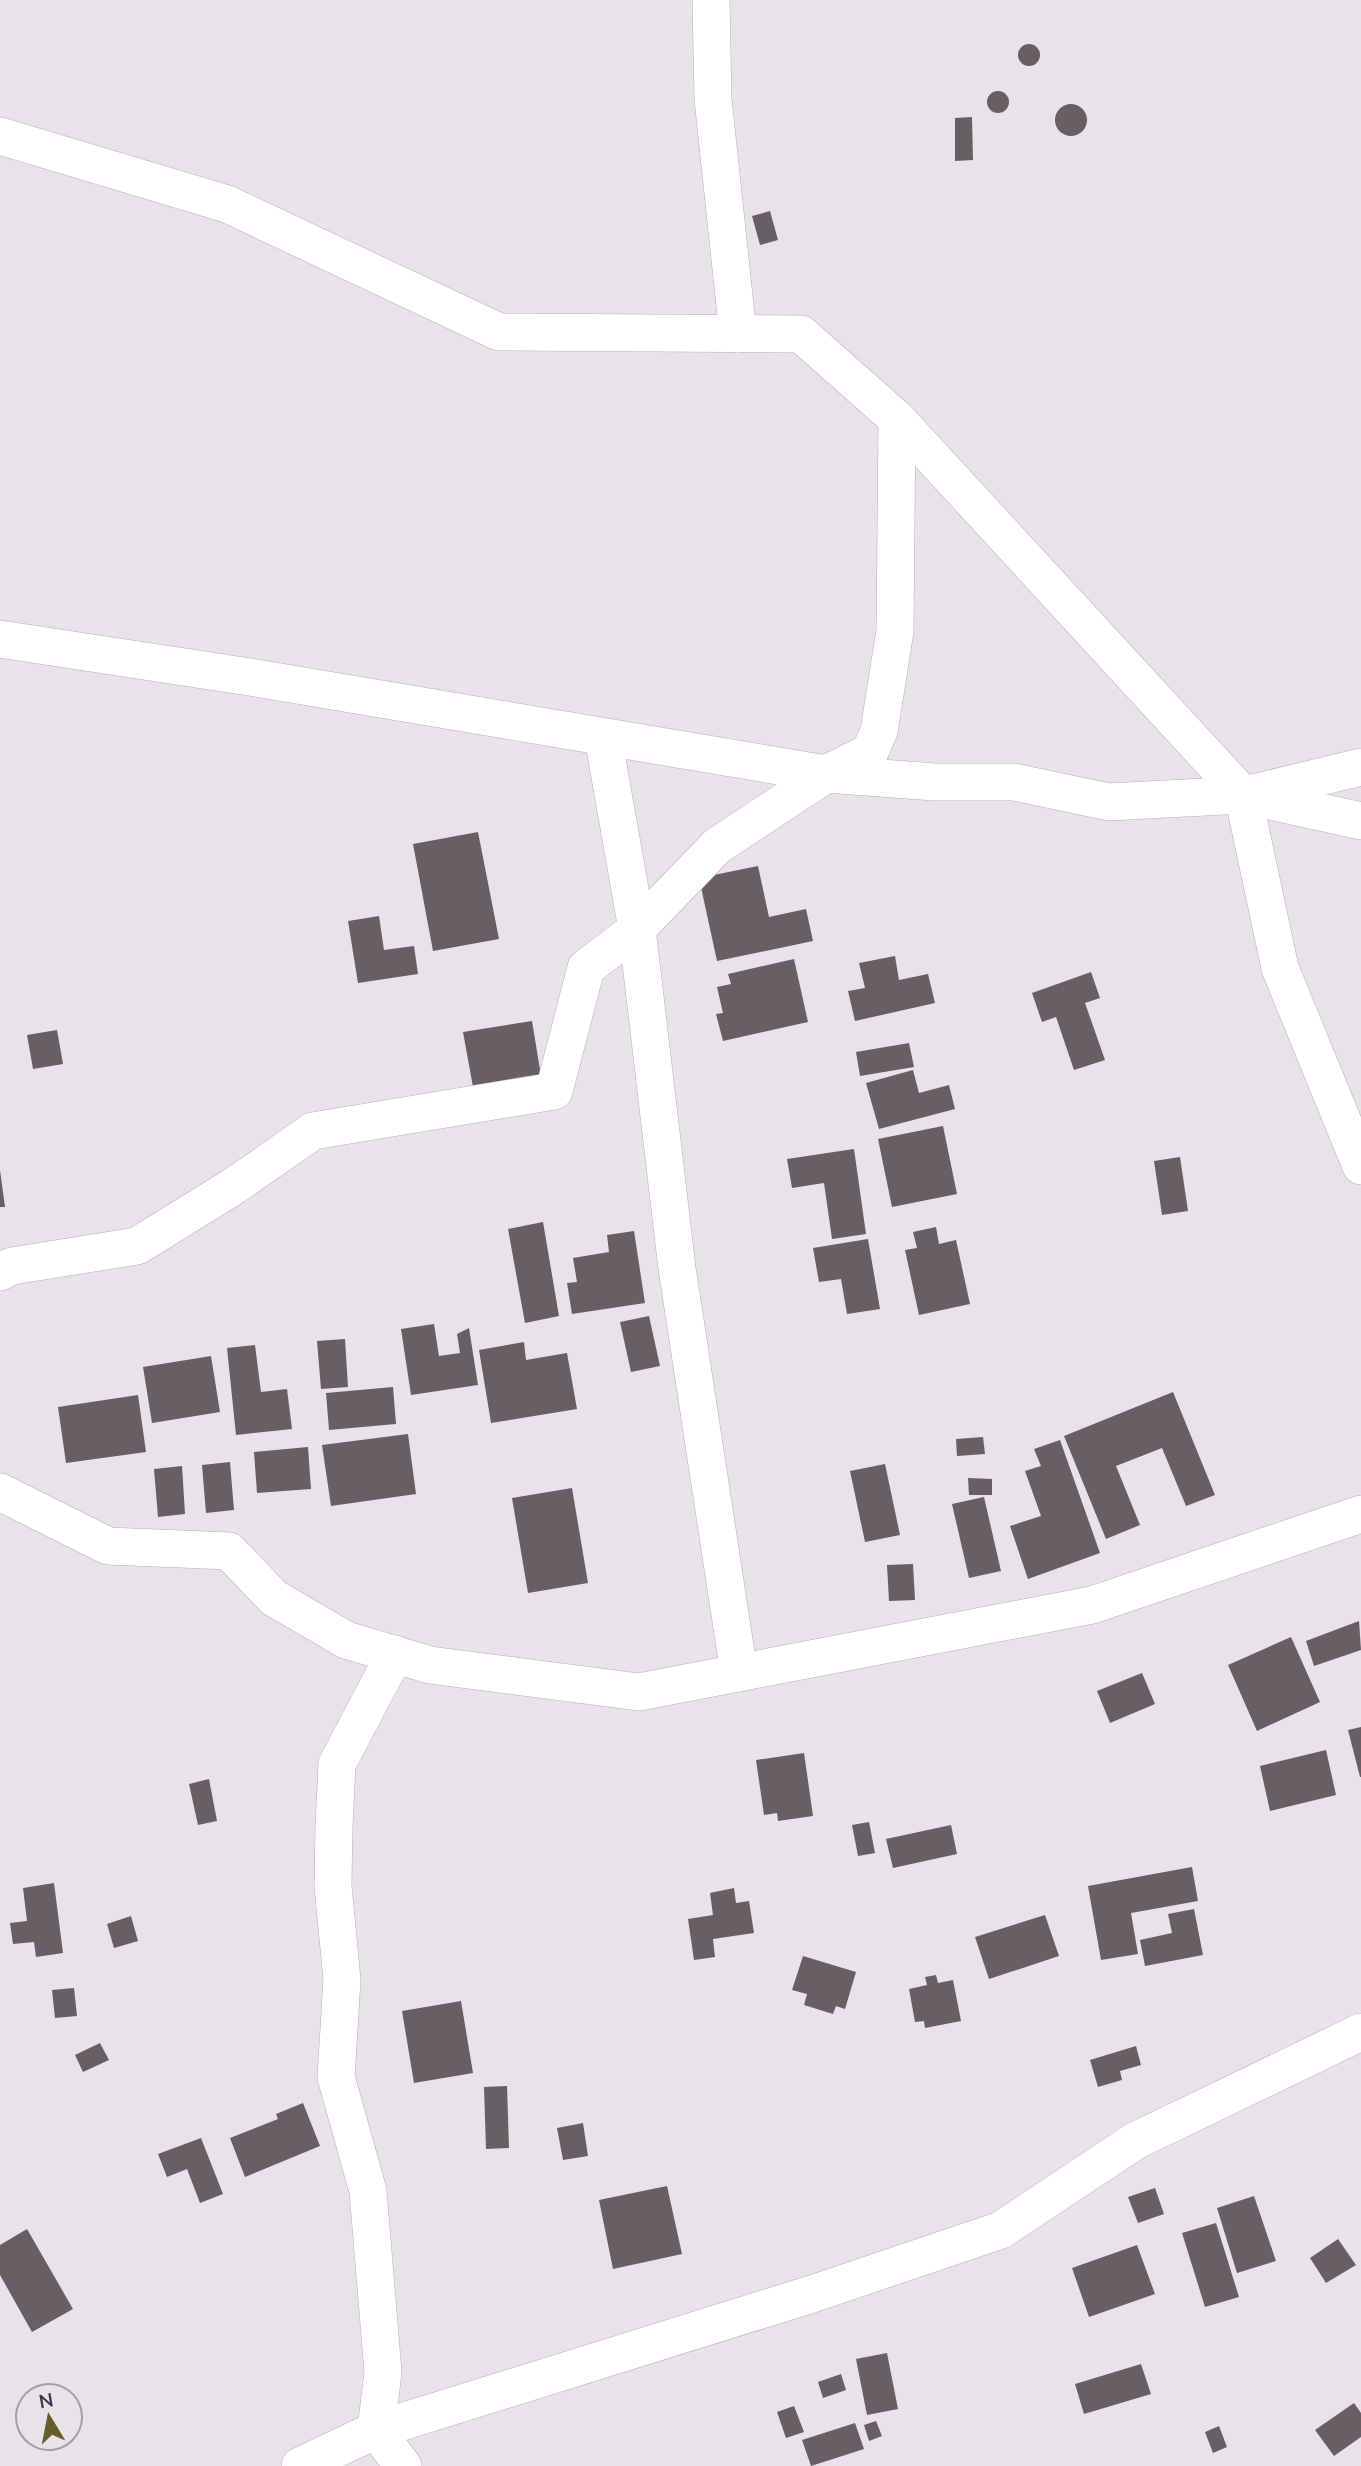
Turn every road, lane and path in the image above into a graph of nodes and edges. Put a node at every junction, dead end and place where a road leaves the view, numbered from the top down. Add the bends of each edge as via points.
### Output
1 (711, 0) edge
2 (0, 136) edge
3 (738, 334) junction
4 (897, 419) junction
5 (0, 639) edge
6 (604, 737) junction
7 (1361, 767) edge
8 (826, 774) junction
9 (1243, 795) junction
10 (1352, 823) edge
11 (637, 929) junction
12 (1361, 1166) edge
13 (0, 1272) edge
14 (0, 1492) edge
15 (1361, 1514) edge
16 (395, 1654) junction
17 (738, 1673) junction
18 (1361, 2032) edge
19 (376, 2430) junction
20 (300, 2466) edge
21 (403, 2466) edge

1 - 3 street via 713,99
2 - 3 street via 226,204 499,332
3 - 4 street via 801,334
4 - 8 street via 895,631 879,731 870,752
4 - 9 street
5 - 6 street
6 - 8 street
6 - 11 street
7 - 9 street
8 - 9 street via 1014,782 1109,802
8 - 11 street via 717,846
9 - 10 street
9 - 12 street via 1280,968
11 - 13 street via 586,968 554,1091 313,1131 137,1246 12,1266
11 - 17 street via 677,1268
14 - 16 street via 108,1546 229,1551 274,1598 346,1640
15 - 17 street via 1092,1605
16 - 17 street via 430,1665 639,1692
16 - 19 street via 337,1764 334,1838 333,1886 342,1980 337,2077 368,2191 383,2372
18 - 19 street via 1135,2141 1002,2230
19 - 20 street
19 - 21 street

